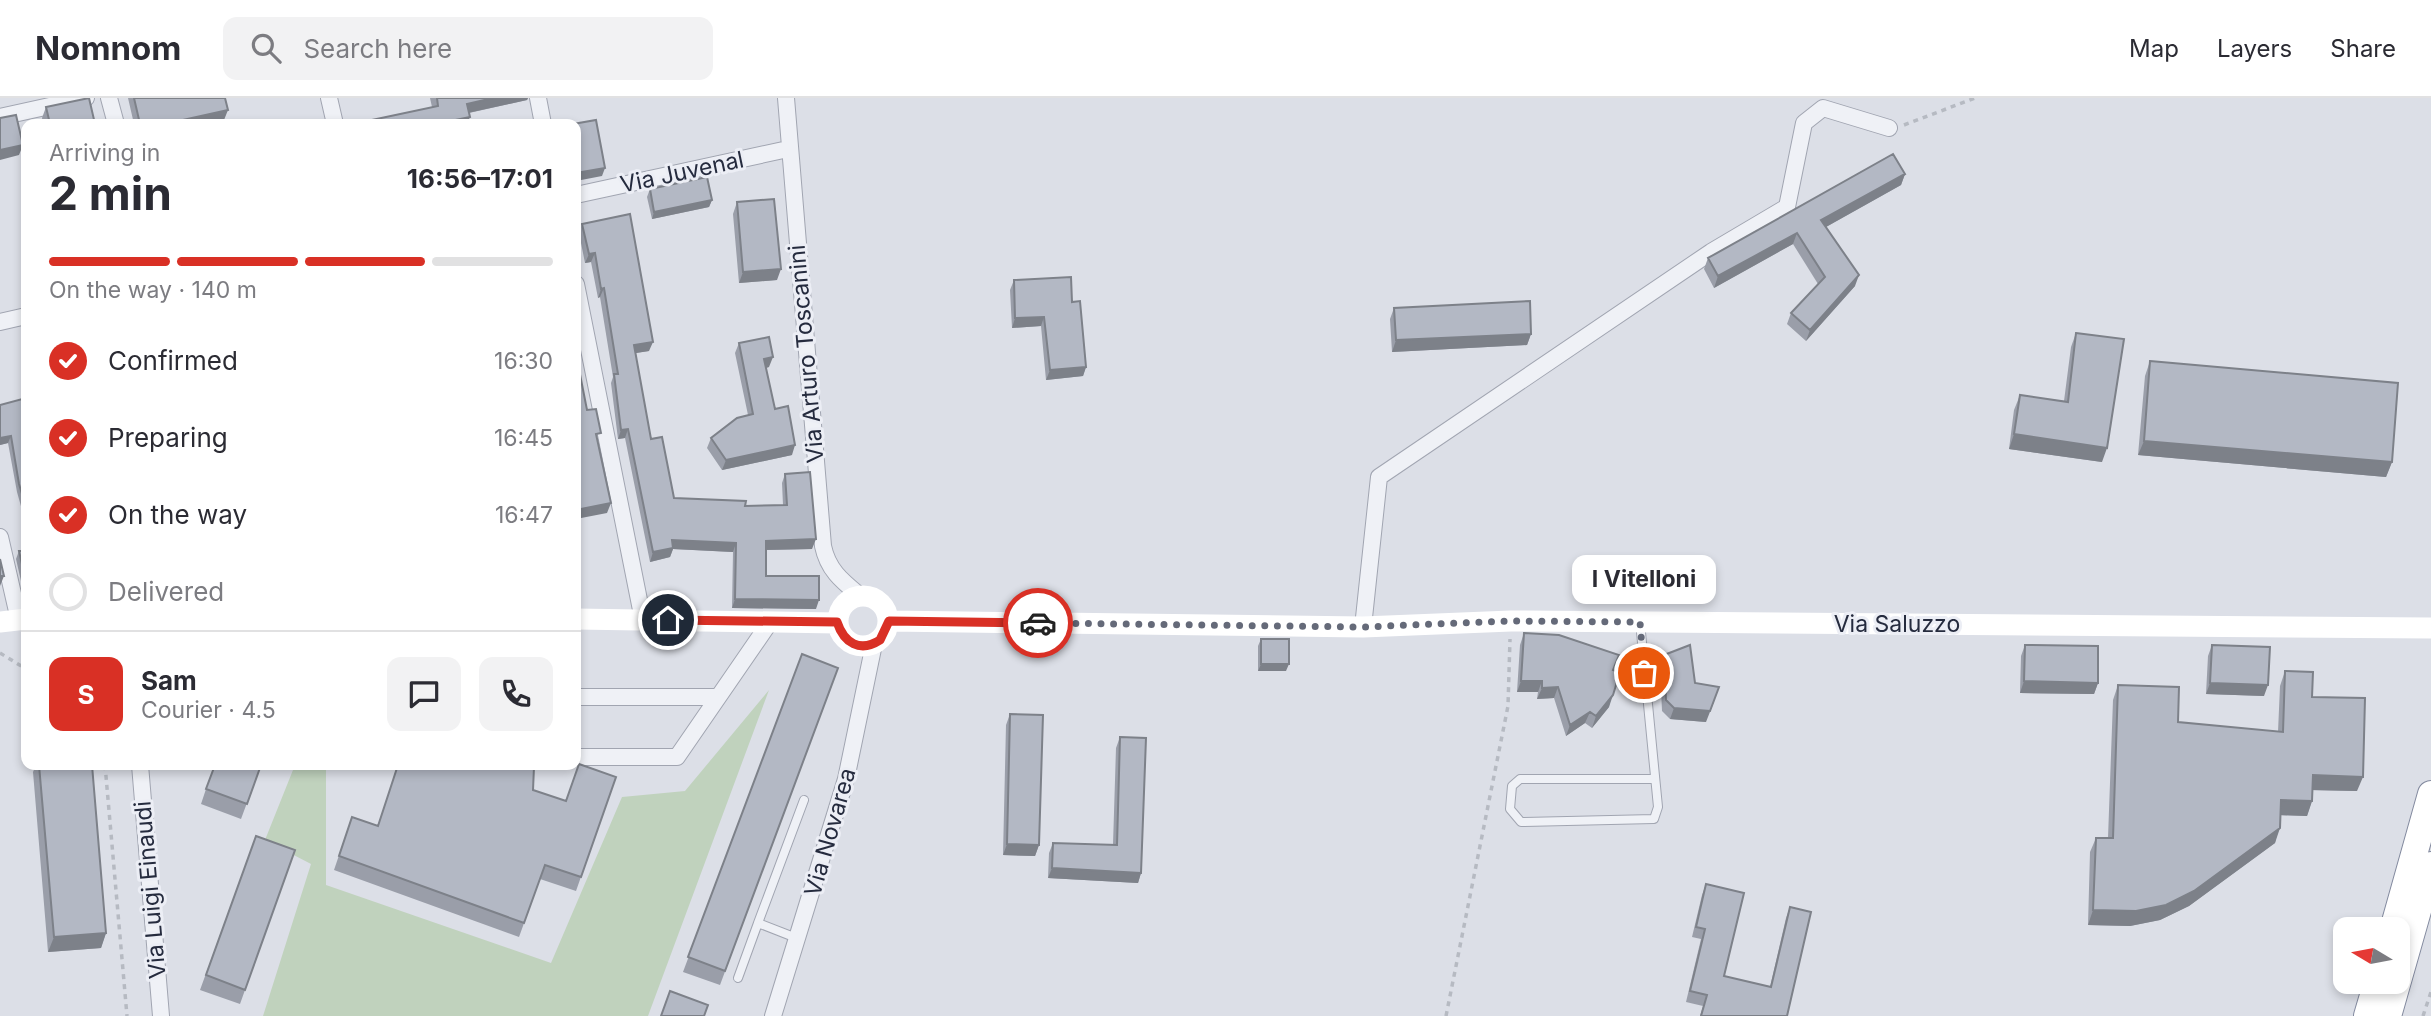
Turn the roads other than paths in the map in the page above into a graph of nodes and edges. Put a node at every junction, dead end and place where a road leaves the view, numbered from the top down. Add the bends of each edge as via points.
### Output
1 (86, 98) edge
2 (109, 98) edge
3 (329, 98) edge
4 (538, 98) edge
5 (786, 98) edge
6 (0, 117) edge
7 (115, 119) edge
8 (334, 119) edge
9 (542, 119) edge
10 (1889, 128) road end
11 (788, 149) junction
12 (581, 194) edge
13 (581, 309) edge
14 (21, 317) edge
15 (0, 322) edge
16 (0, 537) edge
17 (859, 595) junction
18 (581, 619) edge
19 (15, 620) edge
20 (643, 620) junction
21 (889, 621) junction
22 (770, 622) junction
23 (837, 622) junction
24 (1640, 622) junction
25 (1363, 627) junction
26 (2431, 628) edge
27 (874, 644) junction
28 (581, 697) edge
29 (715, 697) junction
30 (581, 757) edge
31 (140, 770) edge
32 (1655, 779) junction
33 (2431, 794) edge
34 (804, 800) dead end
35 (2431, 865) edge
36 (2396, 917) edge
37 (758, 923) junction
38 (799, 939) junction
39 (738, 978) dead end
40 (2373, 994) edge
41 (161, 1016) edge
42 (773, 1016) edge
43 (2367, 1016) edge
44 (2388, 1016) edge

1 - 6 street
2 - 7 street
3 - 8 street
4 - 9 street
5 - 11 street, Via Arturo Toscanini
10 - 25 street via 1823,108 1804,123 1787,207 1711,252 1379,477
11 - 12 street, Via Juvenal
11 - 17 street, Via Arturo Toscanini via 823,547 838,578
13 - 20 street
14 - 15 street
16 - 19 street
17 - 21 main road via 880,601
17 - 23 main road via 848,600
18 - 20 main road
20 - 22 main road
21 - 25 main road, Via Saluzzo
21 - 27 main road
22 - 23 main road
22 - 29 street
23 - 27 main road via 850,643
24 - 25 main road, Via Saluzzo
24 - 26 main road, Via Saluzzo
24 - 32 lane
27 - 38 street, Via Novarea via 846,779
28 - 29 street
29 - 30 street via 677,757
31 - 41 street, Via Luigi Einaudi
32 - 32 lane via 1520,779 1512,786 1510,809 1521,821 1651,821 1658,807
33 - 36 highway
34 - 37 lane
35 - 44 highway
37 - 38 lane
37 - 39 lane
38 - 42 street, Via Novarea
40 - 43 highway

